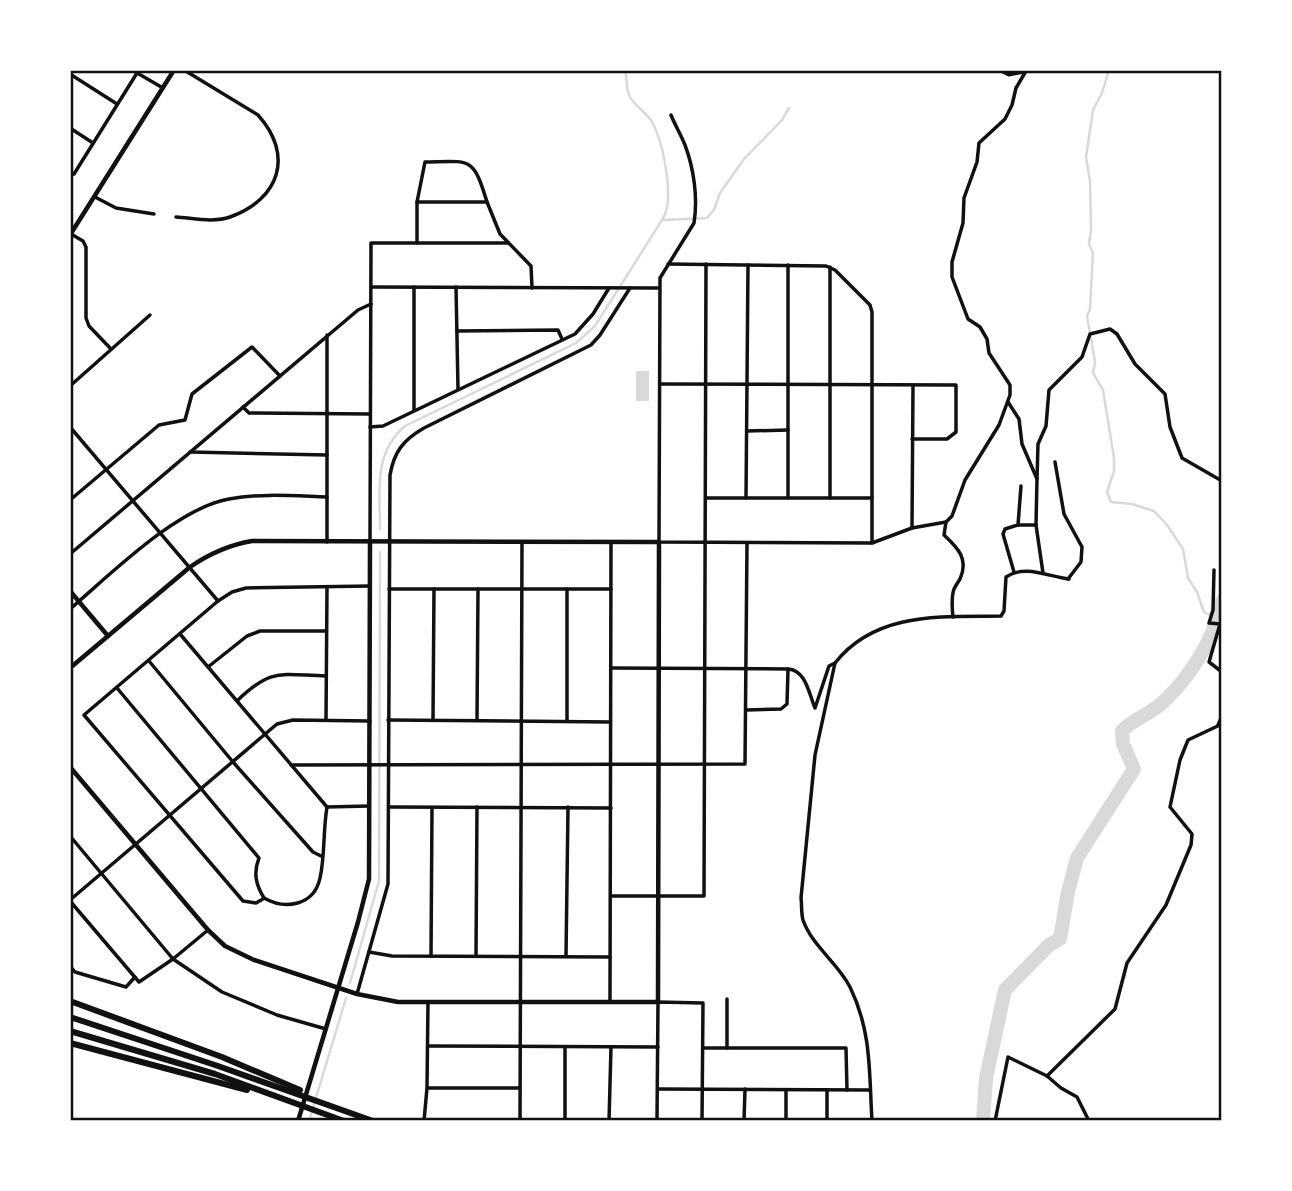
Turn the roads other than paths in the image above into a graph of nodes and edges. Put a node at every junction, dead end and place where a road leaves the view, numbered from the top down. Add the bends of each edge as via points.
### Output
1 (174, 70) edge
2 (184, 70) edge
3 (1001, 70) edge
4 (135, 71) edge
5 (1028, 71) edge
6 (70, 74) edge
7 (163, 88) junction
8 (117, 104) junction
9 (671, 115) dead end
10 (70, 128) edge
11 (93, 143) junction
12 (70, 175) edge
13 (95, 197) junction
14 (417, 202) junction
15 (487, 202) junction
16 (154, 214) dead end
17 (176, 217) dead end
18 (70, 222) edge
19 (76, 226) junction
20 (71, 235) edge
21 (416, 243) junction
22 (508, 243) junction
23 (667, 264) junction
24 (706, 264) junction
25 (748, 265) junction
26 (788, 265) junction
27 (830, 267) junction
28 (371, 287) junction
29 (414, 287) junction
30 (456, 287) junction
31 (532, 288) junction
32 (611, 288) junction
33 (631, 288) junction
34 (660, 288) junction
35 (371, 304) junction
36 (150, 315) dead end
37 (457, 331) junction
38 (327, 335) junction
39 (562, 339) junction
40 (111, 349) junction
41 (280, 376) junction
42 (660, 384) junction
43 (705, 384) junction
44 (747, 384) junction
45 (788, 384) junction
46 (830, 385) junction
47 (872, 385) junction
48 (913, 385) junction
49 (70, 386) edge
50 (458, 389) junction
51 (1009, 402) junction
52 (243, 407) junction
53 (414, 410) junction
54 (327, 414) junction
55 (370, 414) junction
56 (70, 427) edge
57 (370, 427) junction
58 (788, 430) junction
59 (747, 431) junction
60 (912, 439) junction
61 (190, 452) junction
62 (327, 455) junction
63 (1055, 462) dead end
64 (106, 469) junction
65 (1037, 480) junction
66 (1222, 481) edge
67 (1021, 486) dead end
68 (327, 496) junction
69 (705, 498) junction
70 (746, 498) junction
71 (788, 498) junction
72 (830, 498) junction
73 (872, 498) junction
74 (70, 500) edge
75 (133, 500) junction
76 (946, 522) junction
77 (1018, 525) junction
78 (1036, 525) junction
79 (912, 528) junction
80 (161, 533) junction
81 (327, 542) junction
82 (370, 542) junction
83 (389, 542) junction
84 (522, 542) junction
85 (611, 542) junction
86 (659, 542) junction
87 (705, 543) junction
88 (747, 543) junction
89 (872, 543) junction
90 (70, 554) edge
91 (190, 567) junction
92 (1214, 570) dead end
93 (1014, 572) junction
94 (1043, 572) junction
95 (370, 586) junction
96 (327, 587) junction
97 (389, 589) junction
98 (434, 589) junction
99 (478, 589) junction
100 (522, 589) junction
101 (567, 589) junction
102 (611, 589) junction
103 (70, 592) edge
104 (79, 601) junction
105 (218, 601) junction
106 (70, 609) edge
107 (953, 617) junction
108 (327, 631) junction
109 (180, 634) junction
110 (108, 636) junction
111 (149, 661) junction
112 (835, 663) junction
113 (208, 667) junction
114 (70, 668) edge
115 (611, 668) junction
116 (659, 668) junction
117 (705, 668) junction
118 (746, 669) junction
119 (788, 669) junction
120 (1222, 672) edge
121 (326, 676) junction
122 (117, 688) junction
123 (237, 701) junction
124 (746, 709) junction
125 (1222, 716) edge
126 (326, 720) junction
127 (388, 720) junction
128 (433, 720) junction
129 (477, 720) junction
130 (370, 721) junction
131 (522, 721) junction
132 (567, 722) junction
133 (611, 722) junction
134 (1220, 725) edge
135 (264, 735) junction
136 (233, 762) junction
137 (369, 764) junction
138 (386, 764) junction
139 (521, 764) junction
140 (611, 764) junction
141 (659, 764) junction
142 (704, 764) junction
143 (291, 765) junction
144 (70, 767) edge
145 (201, 788) junction
146 (327, 807) junction
147 (369, 807) junction
148 (389, 807) junction
149 (432, 807) junction
150 (477, 807) junction
151 (568, 807) junction
152 (521, 808) junction
153 (611, 808) junction
154 (169, 815) junction
155 (70, 836) edge
156 (135, 845) junction
157 (321, 856) junction
158 (102, 873) junction
159 (658, 895) junction
160 (611, 896) junction
161 (264, 898) junction
162 (70, 900) edge
163 (208, 930) junction
164 (369, 952) junction
165 (431, 956) junction
166 (476, 956) junction
167 (521, 957) junction
168 (566, 957) junction
169 (610, 957) junction
170 (173, 959) junction
171 (70, 966) edge
172 (135, 977) junction
173 (338, 988) junction
174 (357, 994) junction
175 (727, 999) dead end
176 (70, 1001) edge
177 (428, 1002) junction
178 (521, 1002) junction
179 (610, 1002) junction
180 (658, 1002) junction
181 (70, 1017) edge
182 (326, 1030) junction
183 (70, 1031) edge
184 (70, 1042) edge
185 (428, 1046) junction
186 (521, 1047) junction
187 (565, 1047) junction
188 (611, 1047) junction
189 (658, 1047) junction
190 (703, 1048) junction
191 (727, 1048) junction
192 (1047, 1076) junction
193 (213, 1077) junction
194 (428, 1088) junction
195 (520, 1088) junction
196 (657, 1089) junction
197 (702, 1089) junction
198 (745, 1090) junction
199 (786, 1090) junction
200 (827, 1090) junction
201 (847, 1090) junction
202 (870, 1090) junction
203 (339, 1108) junction
204 (298, 1121) edge
205 (344, 1121) edge
206 (373, 1121) edge
207 (424, 1121) edge
208 (520, 1121) edge
209 (565, 1121) edge
210 (609, 1121) edge
211 (657, 1121) edge
212 (702, 1121) edge
213 (744, 1121) edge
214 (786, 1121) edge
215 (827, 1121) edge
216 (872, 1121) edge
217 (995, 1121) edge
218 (1088, 1121) edge

1 - 7 street
2 - 17 street via 258,115 276,145 279,169 258,202 232,217 209,221
3 - 5 main road via 1009,74
4 - 7 street
4 - 8 street
5 - 51 street via 1005,118 979,143 952,262 952,277 968,319 980,327 989,353 1010,385
6 - 8 street
7 - 13 street
8 - 11 street
9 - 23 street via 692,167 695,214 694,223
10 - 11 street
11 - 12 street
13 - 16 street via 116,208
13 - 19 street
14 - 15 street
14 - 15 street via 425,162 462,161 477,170
14 - 21 street
15 - 22 street
18 - 19 street
19 - 20 street
20 - 40 street via 86,247 86,318
21 - 22 street
21 - 28 street via 371,243
22 - 31 street via 531,266
23 - 24 street
23 - 34 street
24 - 25 street
24 - 43 street
25 - 26 street
25 - 44 street
26 - 27 street
26 - 45 street
27 - 46 street
27 - 47 street via 870,305
28 - 29 street
28 - 35 street
29 - 30 street
29 - 53 street
30 - 31 street
30 - 37 street
31 - 32 street
32 - 33 street
32 - 39 street via 584,326
33 - 34 street
33 - 83 street via 591,345 424,428 402,444 390,475
34 - 42 street
35 - 38 street
35 - 55 street
36 - 40 street
37 - 39 street via 558,330
37 - 50 street
38 - 41 street
38 - 54 street
39 - 50 street
40 - 49 street
41 - 52 street
41 - 64 street via 252,347 192,394 186,420 159,425
42 - 43 street
42 - 86 street
43 - 44 street
43 - 69 street
44 - 45 street
44 - 59 street
45 - 46 street
45 - 58 street
46 - 47 street
46 - 72 street
47 - 48 street
47 - 73 street
48 - 60 street
48 - 60 street via 956,385 956,432 947,439
50 - 53 street
51 - 65 street via 1019,419 1022,444
51 - 76 street
52 - 54 street via 249,413
52 - 61 street
53 - 57 street via 383,426
54 - 55 street
54 - 62 street
55 - 57 street
56 - 64 street
57 - 82 street
58 - 59 street
58 - 71 street
59 - 70 street
60 - 79 street
61 - 62 street
61 - 75 street
62 - 68 street
63 - 94 street via 1063,514 1082,547 1081,562 1068,579
64 - 74 street
64 - 75 street
65 - 66 street via 1038,444 1046,426 1049,390 1082,357 1090,334 1110,329 1135,364 1165,394 1170,427 1182,458
65 - 78 street
67 - 77 street
68 - 80 street via 229,499 196,509
68 - 81 street
69 - 70 street
69 - 87 street
70 - 71 street
71 - 72 street
72 - 73 street
73 - 89 street
75 - 80 street
75 - 90 street
76 - 79 street
76 - 107 street via 944,535 957,547 964,566 955,588
77 - 78 street
77 - 93 street via 1003,534
78 - 94 street
79 - 89 street
80 - 91 street
80 - 104 street
81 - 82 street
81 - 91 street via 237,543
82 - 83 street
82 - 95 street
83 - 84 street
83 - 97 street
84 - 85 street
84 - 100 street
85 - 86 street
85 - 102 street
86 - 87 street
86 - 116 street
87 - 88 street
87 - 117 street
88 - 89 street
88 - 118 street
91 - 105 street
91 - 110 street
92 - 120 street via 1209,620 1220,624 1209,662
93 - 94 street
93 - 107 street via 1006,578 1001,617
95 - 96 street
95 - 130 street
96 - 105 street via 246,588
96 - 108 street
97 - 98 street
97 - 127 street
98 - 99 street
98 - 128 street
99 - 100 street
99 - 129 street
100 - 101 street
100 - 131 street
101 - 102 street
101 - 132 street
102 - 115 street
103 - 104 street
104 - 106 street
104 - 110 street
105 - 109 street
107 - 112 street via 908,619 882,627 844,651
108 - 113 street via 260,631 235,644
108 - 121 street
109 - 111 street
109 - 113 street
110 - 114 street
111 - 122 street
111 - 136 street
112 - 119 street via 829,666 815,708 802,676
112 - 202 street via 815,755 801,898 803,920 841,972 864,1021
113 - 123 street
115 - 116 street
115 - 133 street
116 - 117 street
116 - 141 street
117 - 118 street
117 - 142 street
118 - 119 street
118 - 124 street
119 - 124 street via 788,704 781,709
121 - 123 street via 267,677
121 - 126 street
122 - 145 street
122 - 154 street via 84,715
123 - 135 street
124 - 142 street via 745,764
125 - 134 street
126 - 130 street
126 - 135 street via 284,721
127 - 128 street
127 - 138 street
128 - 129 street
129 - 131 street
130 - 137 street
131 - 132 street
131 - 139 street
132 - 133 street
133 - 140 street
134 - 192 street via 1188,740 1180,760 1170,807 1192,834 1191,845 1166,905 1127,963 1115,1009
135 - 136 street
135 - 143 street
136 - 145 street
136 - 157 street
137 - 138 street
137 - 143 street
137 - 147 street
138 - 139 street
138 - 148 street
139 - 140 street
139 - 152 street
140 - 141 street
140 - 153 street
141 - 142 street
141 - 159 street
142 - 159 street via 704,896
143 - 146 street
144 - 156 street
145 - 154 street
145 - 161 street via 259,858 256,877
146 - 147 street
146 - 157 street
147 - 173 street via 368,886
148 - 149 street
148 - 164 street via 388,884
149 - 150 street
149 - 165 street
150 - 152 street
150 - 166 street
151 - 152 street
151 - 153 street
151 - 168 street
152 - 167 street
153 - 160 street
154 - 156 street
154 - 161 street via 243,901 256,903
155 - 158 street
156 - 158 street
156 - 163 street
157 - 161 street via 320,878 306,900 283,906
158 - 162 street
158 - 170 street
159 - 160 street
159 - 180 street
160 - 169 street
162 - 172 street
163 - 170 street
163 - 173 street via 240,954
164 - 165 street
164 - 174 street
165 - 166 street
166 - 167 street
167 - 168 street
167 - 178 street
168 - 169 street
169 - 179 street
170 - 172 street via 139,982
170 - 182 street via 222,992
171 - 172 street via 75,972 127,987
173 - 174 street
173 - 182 street
174 - 177 street
175 - 191 street
176 - 203 highway
177 - 178 street
177 - 185 street
178 - 179 street
178 - 186 street
179 - 180 street
180 - 189 street
180 - 190 street via 703,1003
181 - 203 highway
182 - 204 street
183 - 193 highway
184 - 193 highway
185 - 186 street
185 - 194 street
186 - 187 street
186 - 195 street
187 - 188 street
187 - 209 street
188 - 189 street
188 - 210 street
189 - 196 street
190 - 191 street
190 - 197 street
191 - 201 street via 846,1048
192 - 217 street via 1008,1057
192 - 218 street via 1077,1097
193 - 205 highway
194 - 195 street
194 - 207 street
195 - 208 street
196 - 197 street
196 - 211 street
197 - 198 street
197 - 212 street
198 - 199 street
198 - 213 street
199 - 200 street
199 - 214 street
200 - 201 street
200 - 215 street
201 - 202 street
202 - 216 street
203 - 206 highway

